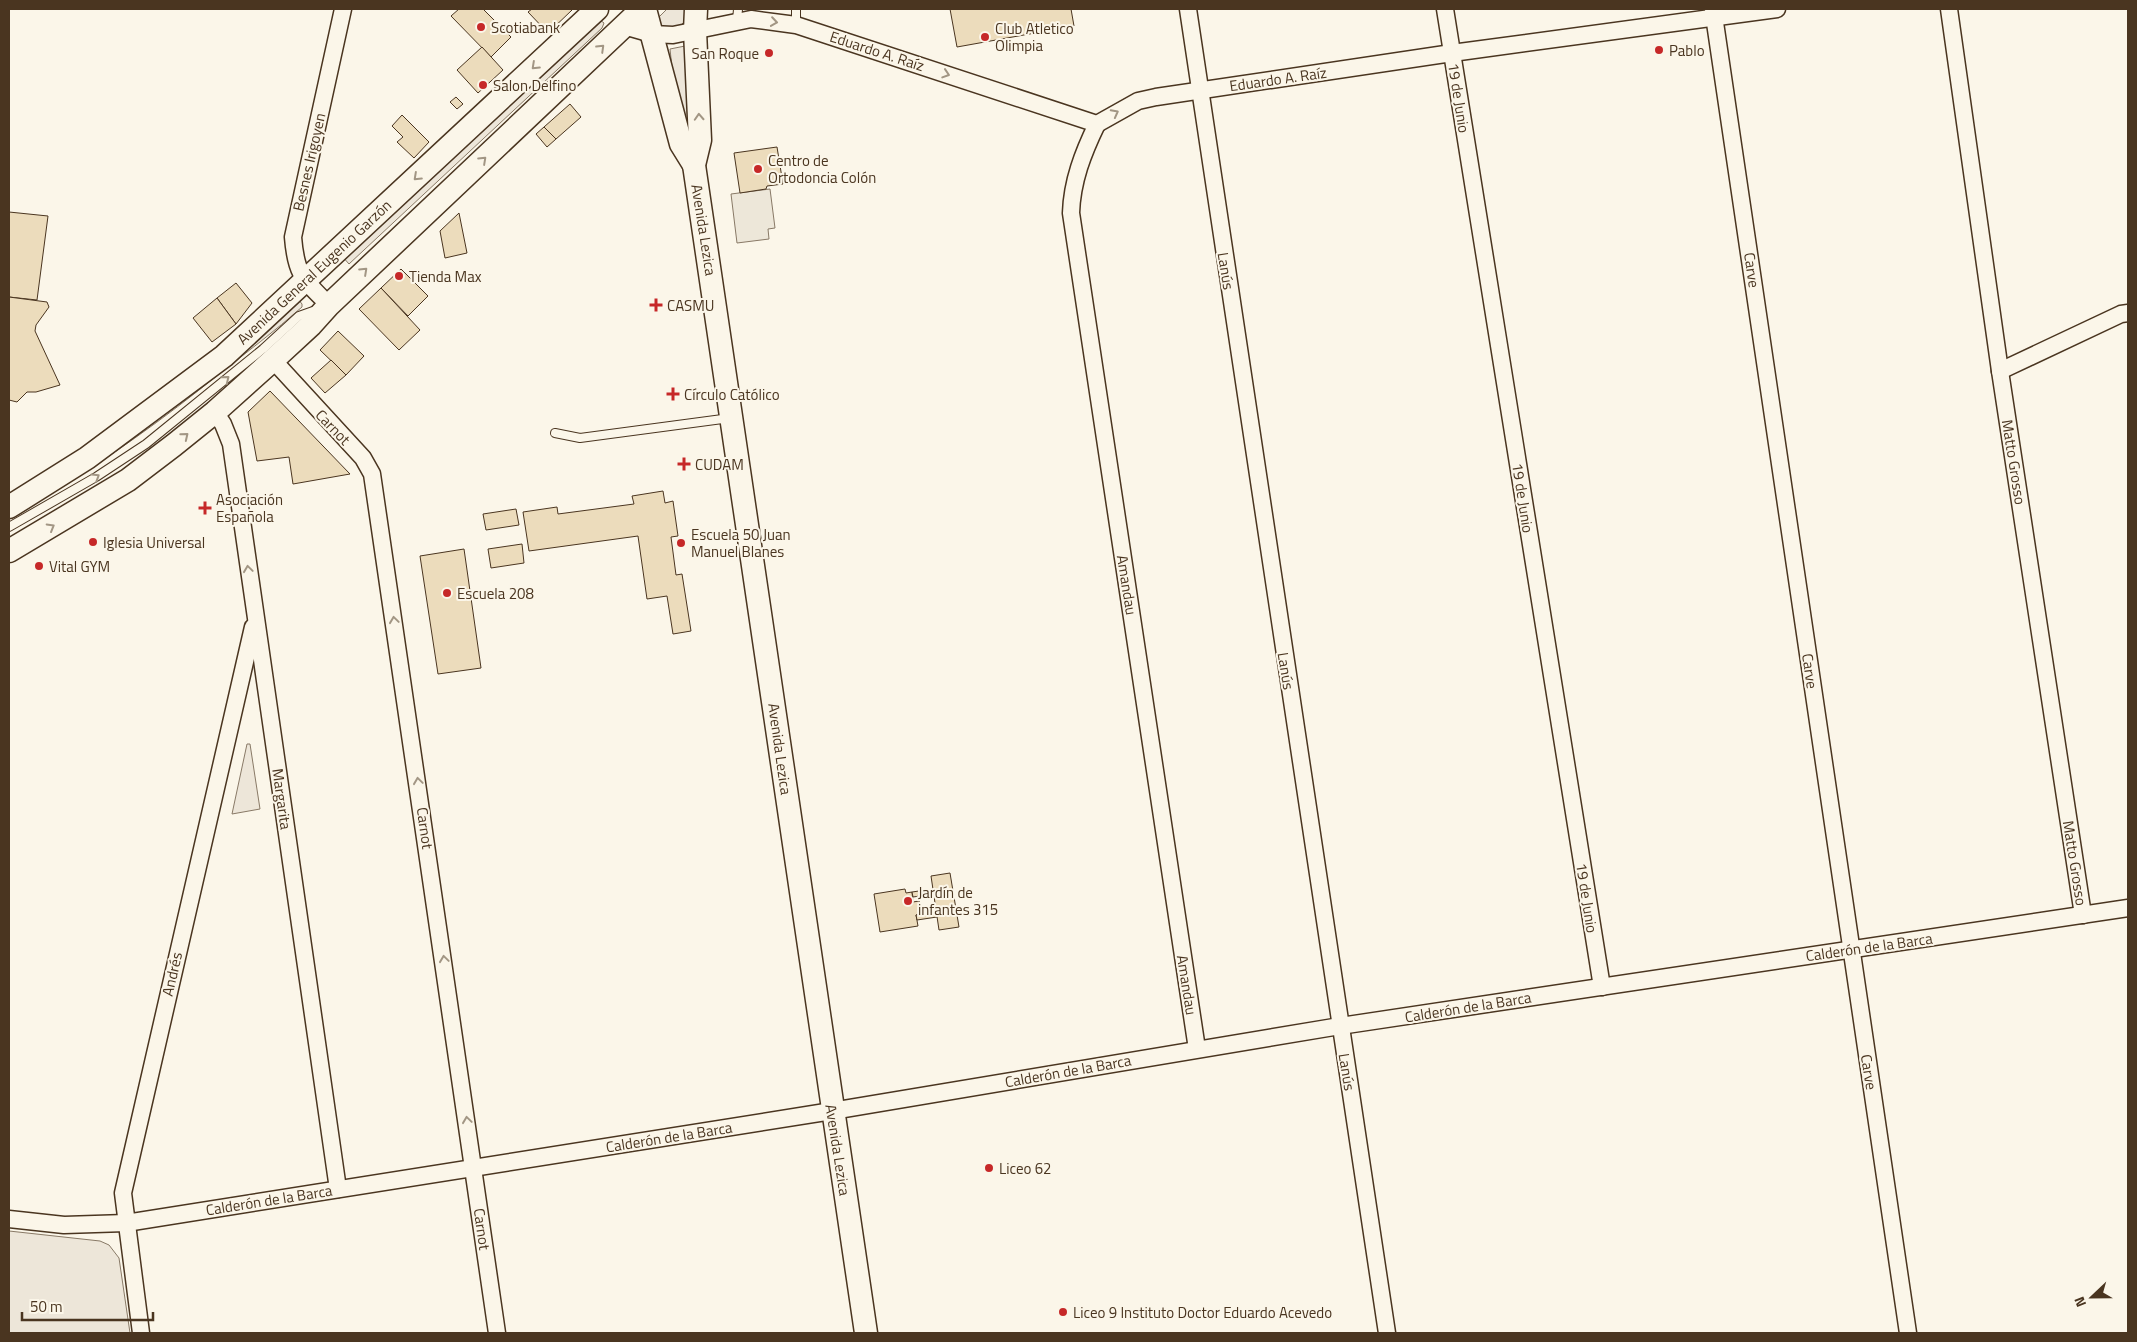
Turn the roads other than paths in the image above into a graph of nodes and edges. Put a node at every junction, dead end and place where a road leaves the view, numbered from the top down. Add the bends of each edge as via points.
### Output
1 (343, 9) edge
2 (597, 9) edge
3 (643, 9) edge
4 (696, 9) edge
5 (1188, 9) edge
6 (1445, 9) edge
7 (1777, 9) edge
8 (1949, 9) edge
9 (1714, 13) edge
10 (738, 15) edge
11 (796, 17) edge
12 (624, 26) junction
13 (695, 32) junction
14 (652, 34) junction
15 (1452, 53) junction
16 (1199, 90) junction
17 (1097, 124) junction
18 (694, 165) junction
19 (305, 280) junction
20 (329, 305) junction
21 (2128, 313) edge
22 (273, 360) junction
23 (2000, 371) junction
24 (215, 412) junction
25 (732, 418) junction
26 (555, 433) dead end
27 (9, 507) edge
28 (9, 528) edge
29 (9, 551) edge
30 (255, 618) junction
31 (2128, 908) edge
32 (2083, 915) junction
33 (1851, 949) junction
34 (1602, 986) junction
35 (1340, 1026) junction
36 (1196, 1049) junction
37 (832, 1111) junction
38 (474, 1168) junction
39 (338, 1189) junction
40 (9, 1219) edge
41 (126, 1223) junction
42 (141, 1333) edge
43 (497, 1333) edge
44 (866, 1333) edge
45 (1387, 1333) edge
46 (1908, 1333) edge

1 - 19 street, Besnes Irigoyen via 293,237 296,266
2 -> 19 main road, Avenida General Eugenio Garzón
3 - 12 main road, Avenida General Eugenio Garzón
3 - 14 main road, Avenida Lezica
4 - 13 main road, Avenida Lezica
5 - 16 street, Lanús
6 - 15 street, 19 de Junio
7 - 9 street, Eduardo A. Raíz
8 - 23 street, Matto Grosso
9 - 15 street, Eduardo A. Raíz
9 - 33 street, Carve
10 -> 11 street, Eduardo A. Raíz via 751,19
10 - 13 street, Eduardo A. Raíz
11 -> 17 street, Eduardo A. Raíz
12 - 14 street, Eduardo A. Raíz
20 -> 12 main road, Avenida General Eugenio Garzón
13 - 14 street, Eduardo A. Raíz
18 -> 13 main road, Avenida Lezica via 700,140
14 - 18 main road, Avenida Lezica via 681,144
15 - 16 street, Eduardo A. Raíz
15 - 34 street, 19 de Junio
17 -> 16 street, Eduardo A. Raíz via 1138,102
16 - 35 street, Lanús
17 - 36 street, Amandau via 1077,172 1071,214
18 - 25 main road, Avenida Lezica
19 - 20 street, Besnes Irigoyen
19 - 27 main road, Avenida General Eugenio Garzón via 224,356 190,383 87,458
20 - 22 main road, Avenida General Eugenio Garzón
28 -> 20 lane, Avenida General Eugenio Garzón via 146,444 299,316
21 - 23 street
22 - 24 main road, Avenida General Eugenio Garzón
38 -> 22 street, Carnot via 372,474 363,458
23 - 32 street, Matto Grosso
29 -> 24 main road, Avenida General Eugenio Garzón via 128,480
30 -> 24 street, Margarita via 231,444
25 - 26 lane via 580,438
25 - 37 main road, Avenida Lezica
30 - 39 street, Margarita
30 - 41 street, Andrés via 126,1175 123,1193
31 - 32 street, Calderón de la Barca
32 - 33 street, Calderón de la Barca
33 - 34 street, Calderón de la Barca
33 - 46 street, Carve
34 - 35 street, Calderón de la Barca
35 - 36 street, Calderón de la Barca
35 - 45 street, Lanús
36 - 37 street, Calderón de la Barca
37 - 38 street, Calderón de la Barca
37 - 44 main road, Avenida Lezica
38 - 39 street, Calderón de la Barca
38 - 43 street, Carnot
39 - 41 street, Calderón de la Barca
40 - 41 street, Calderón de la Barca via 64,1225
41 - 42 street, Andrés

